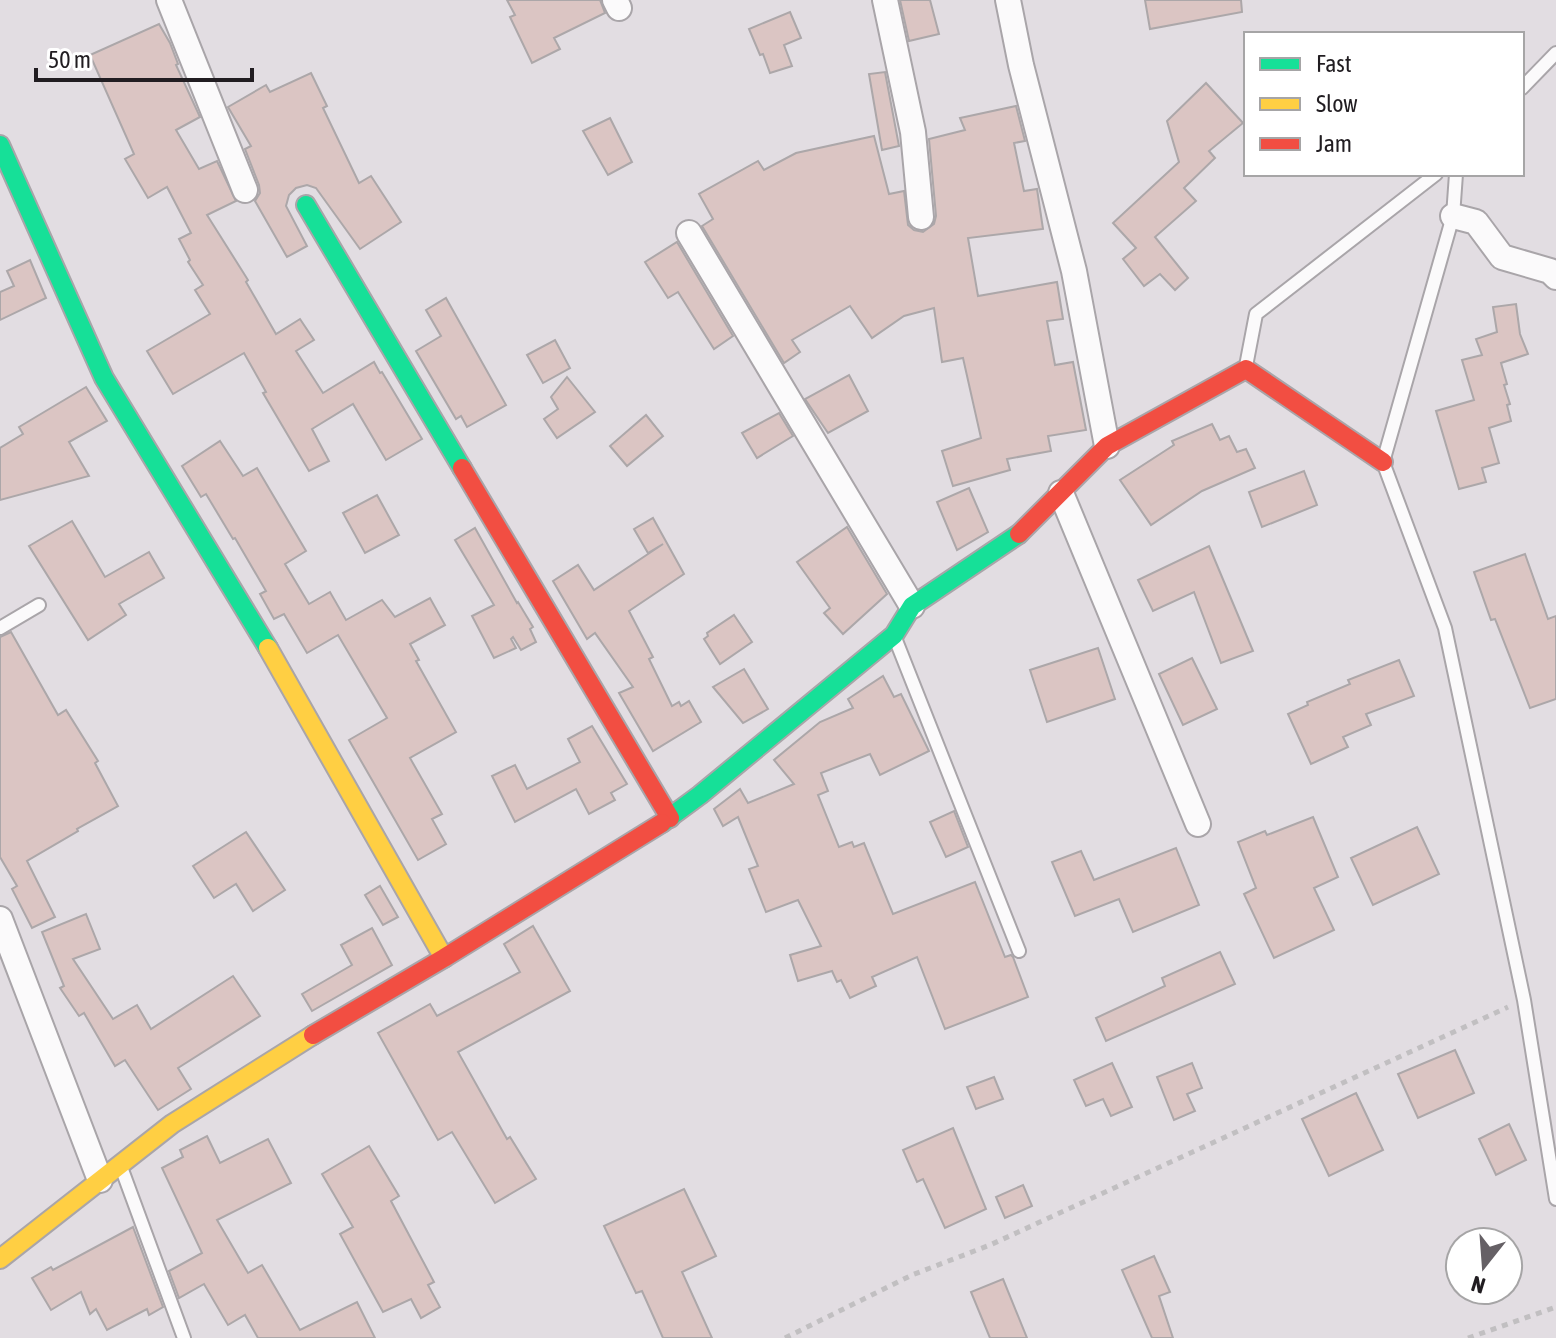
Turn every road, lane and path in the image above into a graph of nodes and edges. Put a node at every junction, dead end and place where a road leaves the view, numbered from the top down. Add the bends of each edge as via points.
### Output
1 (169, 0) edge
2 (885, 0) edge
3 (1008, 0) edge
4 (1556, 53) edge
5 (1524, 86) edge
6 (0, 145) edge
7 (1433, 176) edge
8 (1456, 176) edge
9 (245, 190) dead end
10 (306, 205) dead end
11 (1453, 216) junction
12 (921, 217) dead end
13 (689, 233) dead end
14 (1556, 277) edge
15 (1246, 369) junction
16 (1107, 446) junction
17 (1383, 462) junction
18 (1061, 493) junction
19 (39, 605) dead end
20 (912, 606) junction
21 (0, 628) edge
22 (894, 635) junction
23 (670, 818) junction
24 (1198, 824) dead end
25 (0, 919) edge
26 (1019, 951) dead end
27 (444, 958) junction
28 (1524, 1000) junction
29 (120, 1164) junction
30 (100, 1180) junction
31 (1556, 1199) edge
32 (0, 1259) edge
33 (1556, 1307) edge
34 (184, 1338) edge
35 (785, 1338) edge
36 (1468, 1338) edge

1 - 9 street
2 - 12 street via 913,132
3 - 16 street via 1074,271
4 - 5 lane
6 - 27 street via 104,378 263,639
7 - 15 lane via 1256,314
8 - 11 lane
10 - 23 street
11 - 14 street via 1476,222 1502,257
11 - 17 lane
13 - 20 street
15 - 16 street
15 - 17 street
16 - 18 street
17 - 28 lane via 1445,628
18 - 20 street via 1014,539
18 - 24 street
19 - 21 lane
20 - 22 street
22 - 23 street
22 - 26 lane
23 - 27 street
25 - 30 street
27 - 29 street via 337,1019 172,1124
28 - 31 lane
28 - 35 path via 990,1245 912,1275
29 - 30 street
29 - 34 lane
30 - 32 street
33 - 36 path

